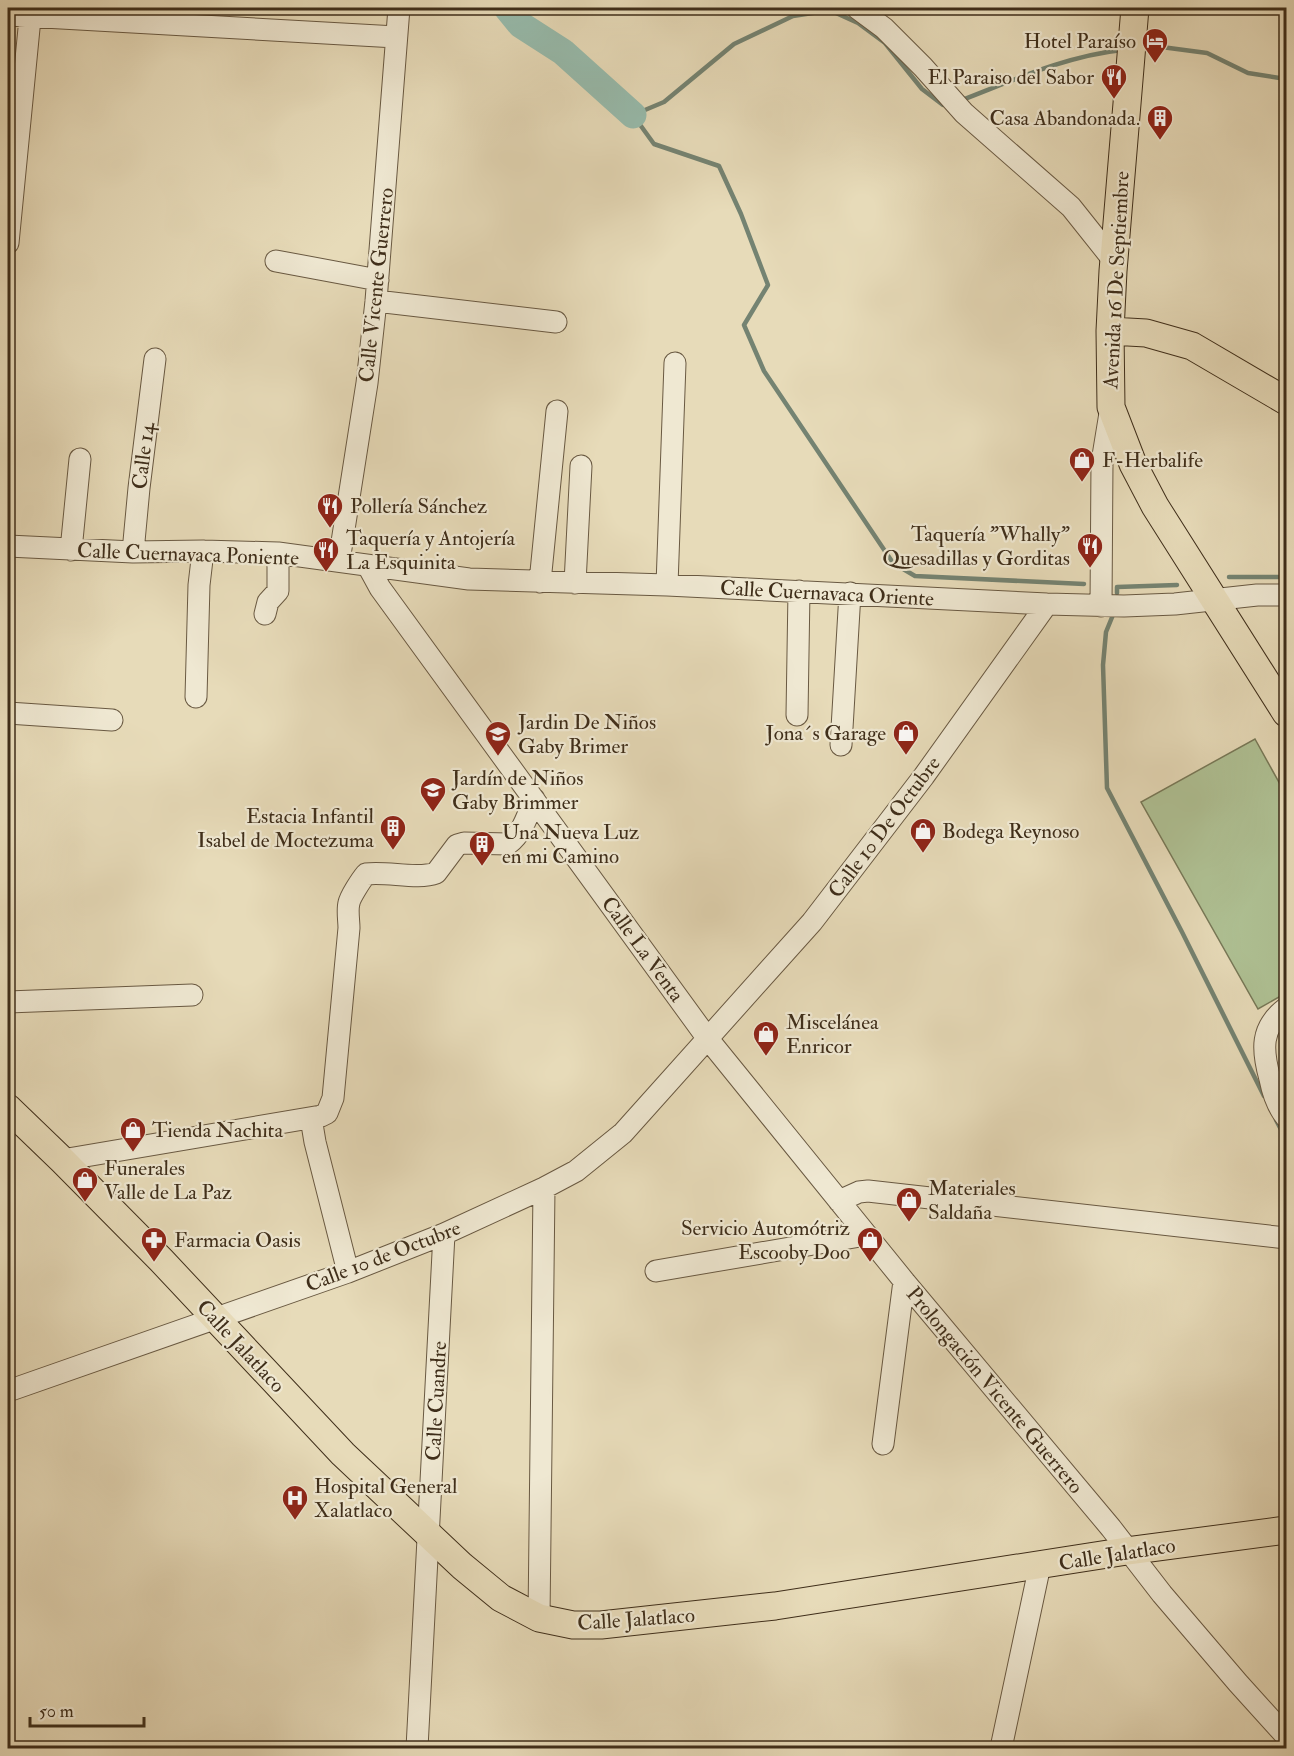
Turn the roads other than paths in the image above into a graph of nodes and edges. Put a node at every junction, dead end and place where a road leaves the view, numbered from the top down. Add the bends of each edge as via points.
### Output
1 (399, 8) edge
2 (857, 8) edge
3 (31, 12) edge
4 (8, 15) edge
5 (1133, 31) edge
6 (396, 37) junction
7 (8, 243) edge
8 (276, 261) dead end
9 (1114, 261) junction
10 (378, 280) junction
11 (376, 301) junction
12 (556, 322) dead end
13 (1110, 332) junction
14 (155, 359) dead end
15 (675, 363) dead end
16 (1287, 401) edge
17 (1111, 407) junction
18 (557, 411) dead end
19 (80, 459) dead end
20 (581, 465) dead end
21 (8, 546) edge
22 (71, 550) junction
23 (203, 551) junction
24 (133, 552) junction
25 (278, 553) junction
26 (339, 561) junction
27 (368, 566) junction
28 (540, 582) junction
29 (575, 583) junction
30 (667, 585) junction
31 (799, 591) junction
32 (850, 594) junction
33 (1287, 595) edge
34 (1214, 598) junction
35 (1047, 604) junction
36 (1101, 606) junction
37 (265, 614) dead end
38 (196, 697) dead end
39 (8, 713) edge
40 (1287, 713) edge
41 (797, 715) dead end
42 (112, 720) dead end
43 (841, 745) dead end
44 (534, 799) junction
45 (192, 995) dead end
46 (8, 1002) edge
47 (1287, 1008) edge
48 (708, 1039) junction
49 (8, 1108) edge
50 (1287, 1117) edge
51 (311, 1118) junction
52 (62, 1160) junction
53 (544, 1188) junction
54 (839, 1201) junction
55 (444, 1234) junction
56 (866, 1235) junction
57 (1287, 1238) edge
58 (656, 1271) dead end
59 (348, 1272) junction
60 (904, 1281) junction
61 (214, 1318) junction
62 (8, 1391) edge
63 (883, 1444) dead end
64 (1287, 1530) edge
65 (428, 1536) junction
66 (1127, 1551) junction
67 (1040, 1565) junction
68 (539, 1617) junction
69 (1287, 1736) edge
70 (417, 1749) edge
71 (1001, 1749) edge

1 - 6 street, Calle Vicente Guerrero
2 - 9 street via 892,36 964,113 1071,207
3 - 4 street
3 - 6 street
3 - 7 street
5 - 9 main road, Avenida 16 De Septiembre
6 - 10 street, Calle Vicente Guerrero
8 - 10 street
9 - 13 main road, Avenida 16 De Septiembre
10 - 11 street, Calle Vicente Guerrero
11 - 12 street
11 - 26 street, Calle Vicente Guerrero
13 - 16 main road via 1146,333 1192,346
13 - 17 main road, Avenida 16 De Septiembre
14 - 24 street, Calle 14
15 - 30 street
17 - 34 main road, Avenida 16 De Septiembre via 1133,464 1155,506
17 - 36 street via 1102,462
18 - 28 street
19 - 22 street
20 - 29 street
21 - 22 street, Calle Cuernavaca Poniente
22 - 24 street, Calle Cuernavaca Poniente
23 - 24 street, Calle Cuernavaca Poniente
23 - 25 street, Calle Cuernavaca Poniente
23 - 38 street
25 - 26 street, Calle Cuernavaca Poniente
25 - 37 street via 278,591 268,602
26 - 27 street, Calle Cuernavaca Poniente
27 - 28 street, Calle Cuernavaca Oriente via 469,579
27 - 44 street, Calle La Venta
28 - 29 street, Calle Cuernavaca Oriente
29 - 30 street, Calle Cuernavaca Oriente
30 - 31 street, Calle Cuernavaca Oriente
31 - 32 street, Calle Cuernavaca Oriente
31 - 41 street
32 - 35 street, Calle Cuernavaca Oriente
32 - 43 street
33 - 34 street, Calle Cuernavaca Oriente
34 - 36 street, Calle Cuernavaca Oriente via 1176,604
34 - 40 main road, Avenida 16 De Septiembre
35 - 36 street, Calle Cuernavaca Oriente
35 - 48 street, Calle 10 De Octubre via 924,776 812,922
39 - 42 street
44 - 48 street, Calle La Venta
44 - 51 street via 523,826 508,844 464,843 457,845 432,875 366,874 356,887 349,903 333,1098 327,1113
45 - 46 street
47 - 50 street via 1278,1014 1264,1041 1275,1098
48 - 53 street, Calle 10 de Octubre via 623,1133 576,1171
48 - 54 street, Prolongación Vicente Guerrero
49 - 52 main road, Calle Jalatlaco
51 - 52 street
51 - 59 street
52 - 61 main road, Calle Jalatlaco
53 - 55 street, Calle 10 de Octubre
53 - 68 street
54 - 56 street, Prolongación Vicente Guerrero
54 - 57 street via 868,1191
55 - 59 street, Calle 10 de Octubre
55 - 65 street, Calle Cuandre
56 - 58 street
56 - 60 street, Prolongación Vicente Guerrero
59 - 61 street, Calle 10 de Octubre
60 - 63 street
60 - 66 street, Prolongación Vicente Guerrero
61 - 62 street, Calle 10 de Octubre
61 - 65 main road, Calle Jalatlaco via 343,1454
64 - 66 main road, Calle Jalatlaco
65 - 68 main road, Calle Jalatlaco via 501,1598
65 - 70 street, Calle Cuandre
66 - 67 main road, Calle Jalatlaco
66 - 69 street, Prolongación Vicente Guerrero
67 - 68 main road, Calle Jalatlaco via 775,1606 601,1625 573,1625
67 - 71 street

